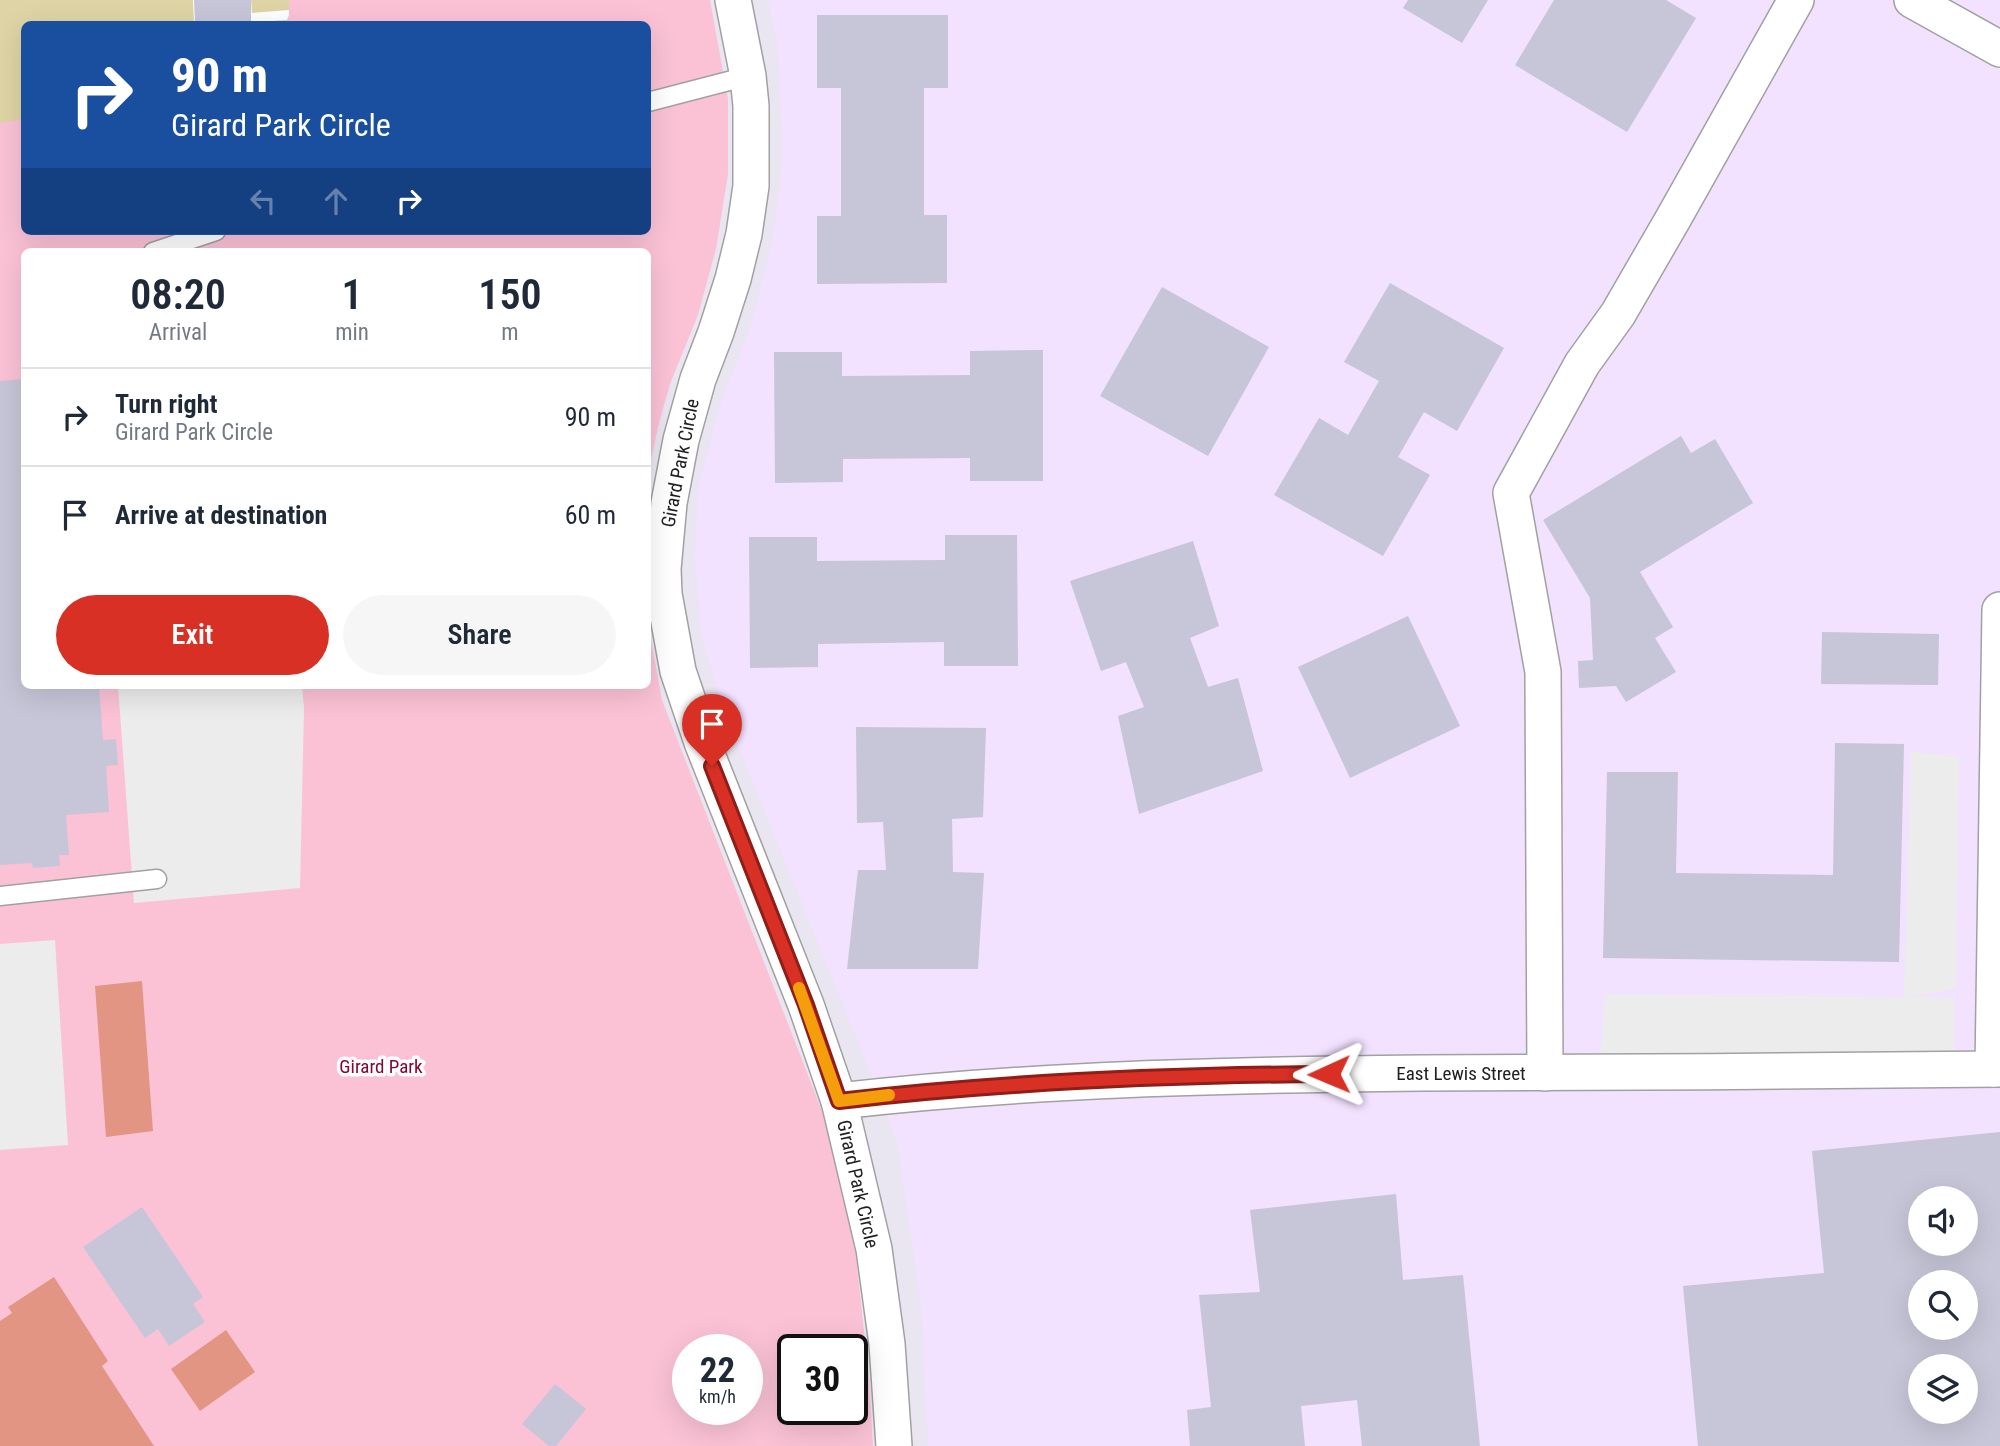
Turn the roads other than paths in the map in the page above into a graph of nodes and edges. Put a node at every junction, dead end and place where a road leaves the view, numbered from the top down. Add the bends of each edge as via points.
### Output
1 (733, 0) edge
2 (1796, 0) edge
3 (1912, 0) edge
4 (2000, 49) edge
5 (748, 76) junction
6 (651, 101) edge
7 (204, 235) edge
8 (165, 248) edge
9 (2000, 610) edge
10 (157, 879) dead end
11 (0, 896) edge
12 (1997, 1069) edge
13 (1545, 1073) junction
14 (839, 1101) junction
15 (894, 1446) edge

1 - 5 street, Girard Park Circle
2 - 13 street via 1511,493 1543,671
3 - 4 street
5 - 6 lane
5 - 14 street, Girard Park Circle via 751,186 744,234 681,440 669,503 664,594 678,671 702,742
7 - 8 lane
9 - 12 street
10 - 11 lane
12 - 13 street, East Lewis Street
13 - 14 street, East Lewis Street via 1109,1080
14 - 15 street, Girard Park Circle via 874,1249

